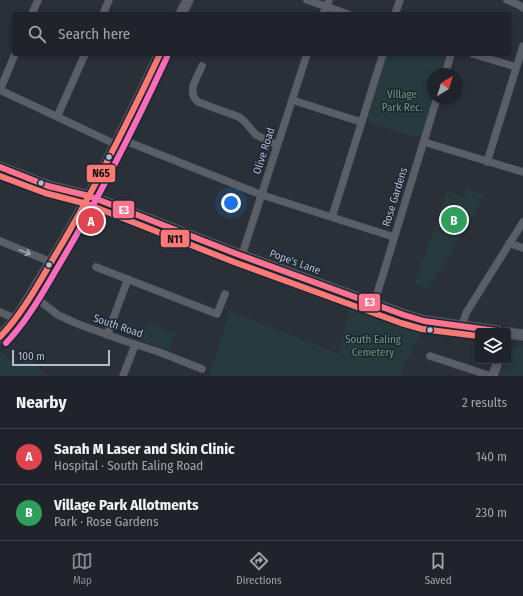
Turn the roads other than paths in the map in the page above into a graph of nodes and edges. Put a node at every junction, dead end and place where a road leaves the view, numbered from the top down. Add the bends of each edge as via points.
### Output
1 (38, 0) edge
2 (109, 0) edge
3 (188, 0) edge
4 (307, 0) edge
5 (400, 0) edge
6 (507, 0) edge
7 (326, 7) edge
8 (523, 8) edge
9 (33, 12) edge
10 (103, 12) edge
11 (182, 12) edge
12 (342, 12) edge
13 (396, 12) edge
14 (523, 46) edge
15 (14, 56) edge
16 (84, 56) edge
17 (159, 56) edge
18 (306, 56) edge
19 (382, 56) edge
20 (450, 56) edge
21 (480, 56) edge
22 (202, 66) dead end
23 (516, 67) junction
24 (447, 68) edge
25 (0, 90) edge
26 (292, 100) junction
27 (435, 104) edge
28 (57, 117) junction
29 (361, 122) junction
30 (117, 141) junction
31 (424, 142) junction
32 (278, 145) junction
33 (487, 162) junction
34 (0, 167) edge
35 (523, 172) edge
36 (262, 195) junction
37 (89, 196) junction
38 (332, 217) junction
39 (523, 222) edge
40 (394, 236) junction
41 (0, 241) edge
42 (509, 243) junction
43 (523, 248) edge
44 (242, 256) junction
45 (51, 262) junction
46 (96, 267) dead end
47 (128, 280) junction
48 (32, 294) junction
49 (225, 294) dead end
50 (374, 304) junction
51 (0, 312) edge
52 (16, 319) junction
53 (462, 326) junction
54 (476, 328) edge
55 (511, 333) edge
56 (107, 335) junction
57 (523, 335) edge
58 (0, 337) edge
59 (136, 345) junction
60 (430, 356) dead end
61 (497, 364) edge
62 (202, 369) dead end
63 (123, 376) edge
64 (492, 376) edge

1 - 9 street
2 - 10 street
3 - 11 main road
4 - 7 street
5 - 13 street
6 - 8 street
7 - 12 street
14 - 23 street
15 - 25 street
16 - 28 street
17 - 30 main road
18 - 26 street, Olive Road
19 - 29 street
20 - 24 street
21 - 23 street
22 - 32 street via 193,86 194,99 239,117 256,135
23 - 33 street
25 - 28 street
26 - 29 street
26 - 32 street, Olive Road
27 - 31 street, Rose Gardens
28 - 30 street
29 - 38 street
30 - 36 street
30 - 37 main road
31 - 33 street
31 - 40 street, Rose Gardens
32 - 36 street, Olive Road
33 - 35 street
34 - 37 main road, Pope's Lane via 48,186
36 - 38 street
36 - 44 street, Olive Road
37 - 44 main road, Pope's Lane
37 - 45 main road
38 - 40 street
39 - 42 street
40 - 50 street, Rose Gardens
41 -> 45 street
42 - 43 street
42 - 53 street via 466,313
44 - 50 main road, Pope's Lane
45 - 48 main road
46 - 47 street
47 - 49 street via 217,314
47 - 56 street
48 - 52 main road
48 - 56 street, South Road via 58,315
50 - 53 main road, Pope's Lane via 424,321
51 - 52 street
52 - 58 main road
53 - 54 main road, Pope's Lane
55 - 57 main road
56 - 59 street, South Road
59 - 62 street, South Road
59 - 63 street
60 - 64 street
61 - 64 street

